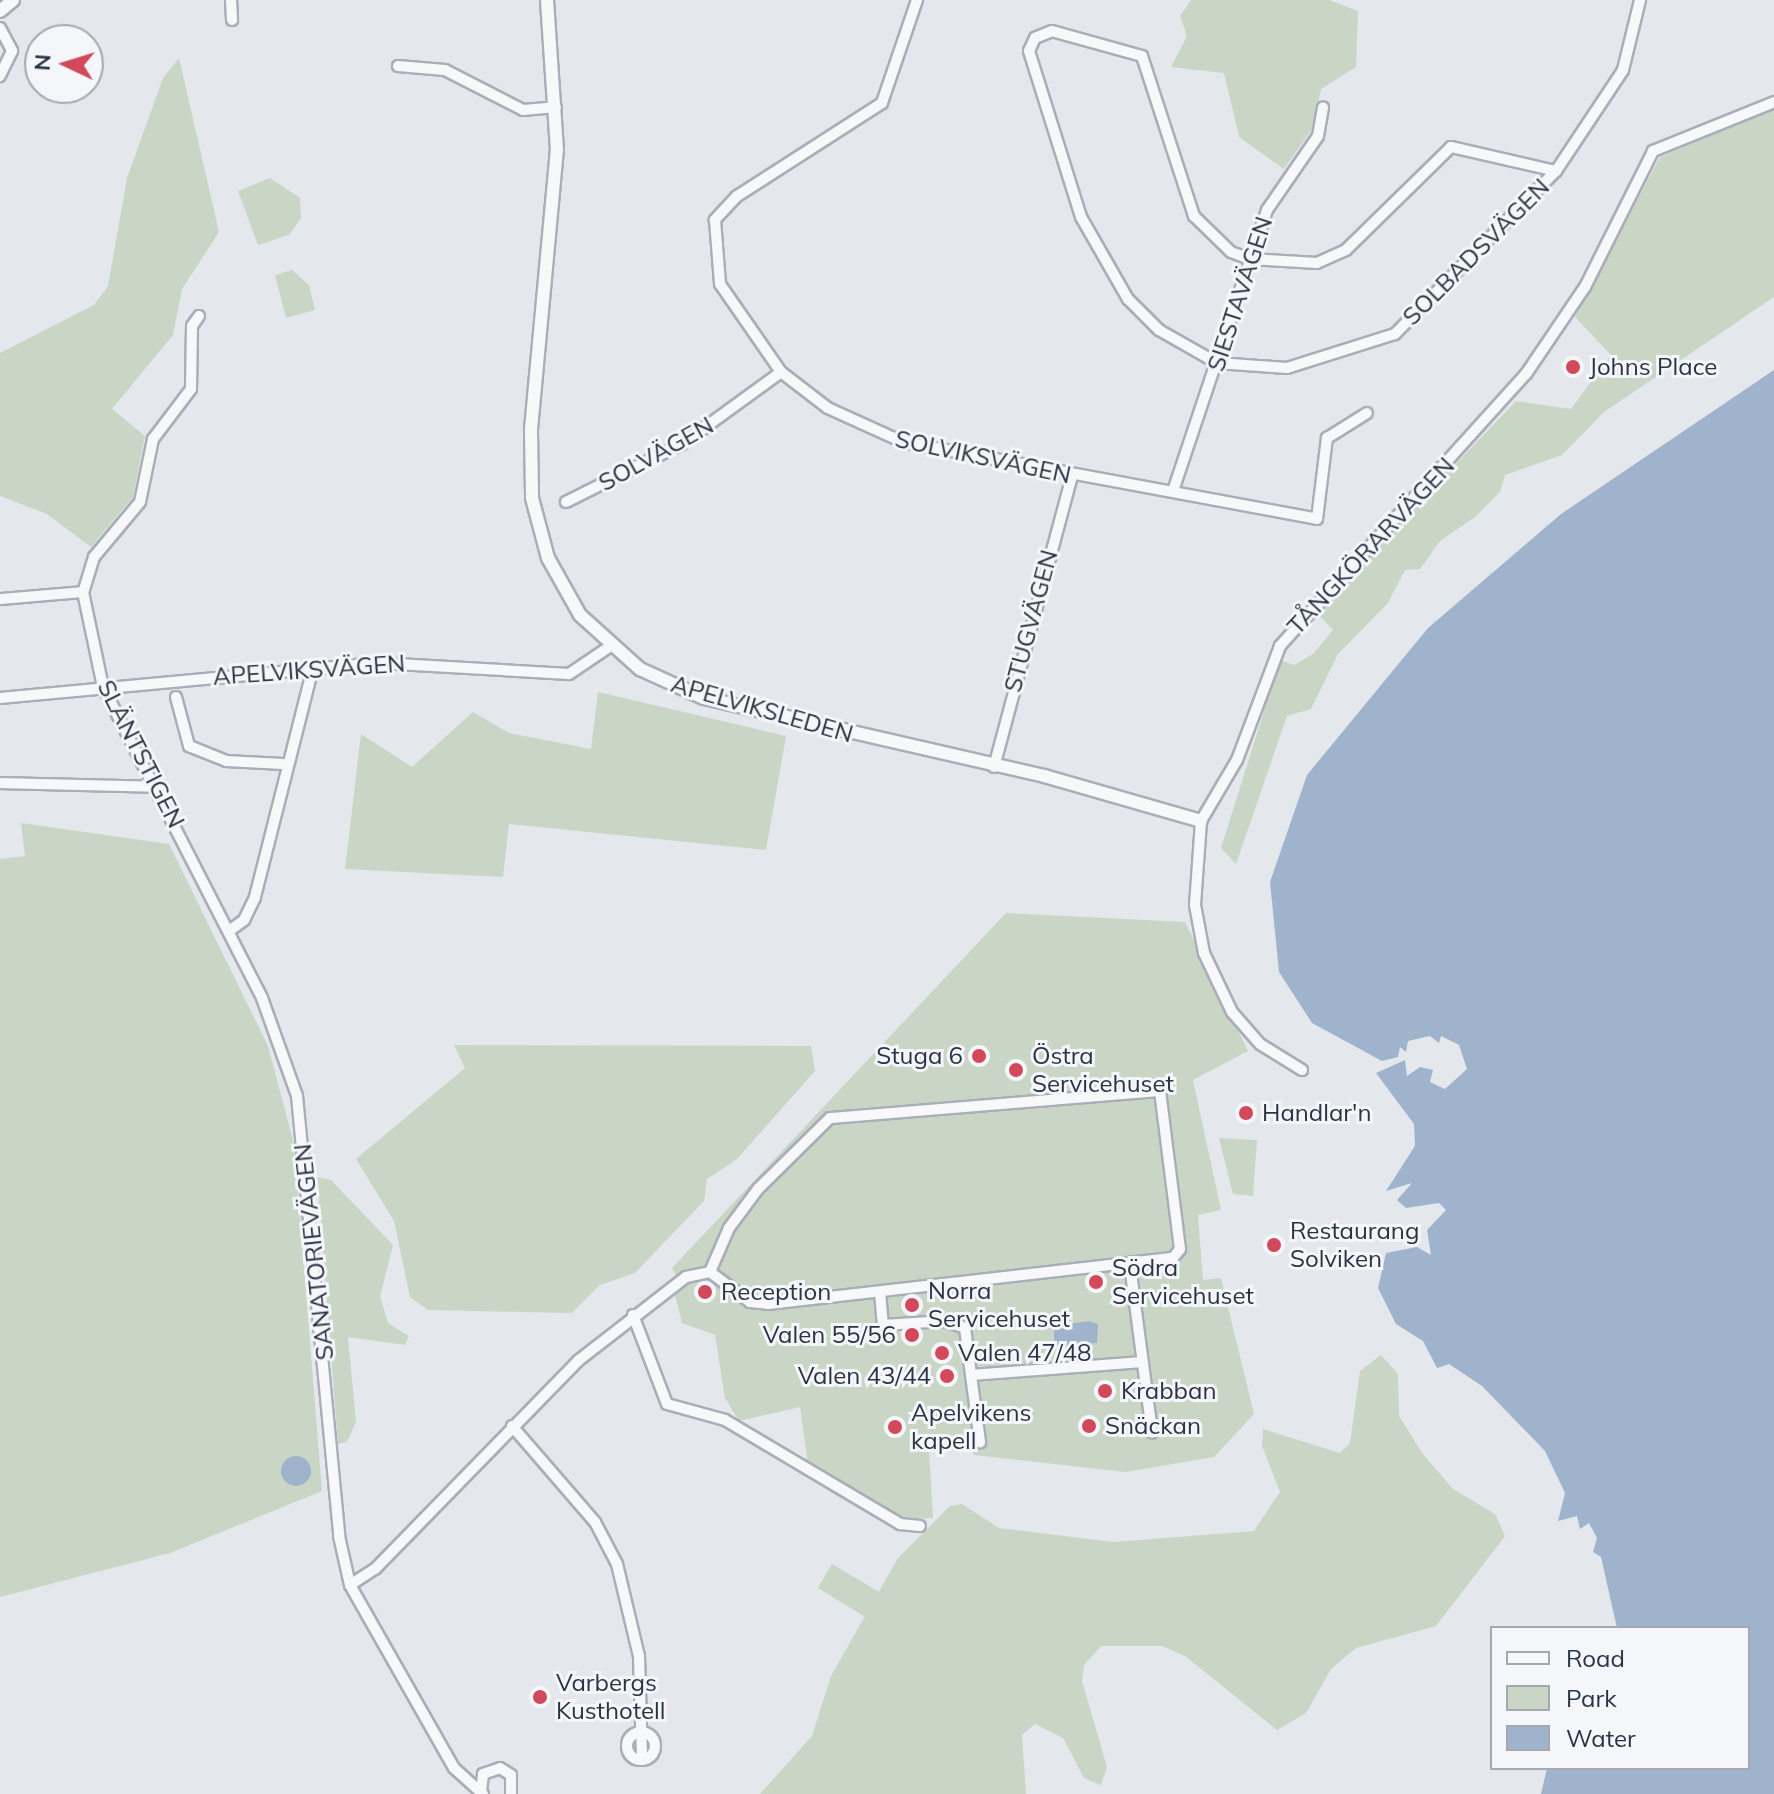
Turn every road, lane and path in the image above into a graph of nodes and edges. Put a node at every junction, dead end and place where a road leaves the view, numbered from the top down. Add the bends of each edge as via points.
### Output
1 (13, 0) edge
2 (231, 0) edge
3 (547, 0) edge
4 (917, 0) edge
5 (1640, 0) edge
6 (0, 11) edge
7 (232, 20) dead end
8 (0, 28) edge
9 (398, 66) dead end
10 (0, 76) edge
11 (1774, 102) edge
12 (556, 107) junction
13 (1323, 107) dead end
14 (1556, 171) junction
15 (1250, 259) junction
16 (199, 316) dead end
17 (1217, 363) junction
18 (781, 372) junction
19 (1367, 413) dead end
20 (1072, 476) junction
21 (1173, 491) junction
22 (566, 502) dead end
23 (83, 592) junction
24 (0, 599) edge
25 (609, 647) junction
26 (313, 667) junction
27 (103, 687) junction
28 (176, 697) dead end
29 (0, 698) edge
30 (283, 764) junction
31 (994, 767) junction
32 (0, 783) edge
33 (159, 787) junction
34 (1201, 821) junction
35 (229, 931) junction
36 (1302, 1070) dead end
37 (1130, 1265) junction
38 (710, 1272) junction
39 (880, 1292) junction
40 (633, 1315) junction
41 (1143, 1362) junction
42 (971, 1375) junction
43 (512, 1426) junction
44 (1152, 1433) dead end
45 (980, 1442) dead end
46 (920, 1526) dead end
47 (350, 1585) junction
48 (642, 1760) dead end
49 (482, 1792) edge
50 (511, 1794) edge

1 - 6 street
2 - 7 street
3 - 12 street, APELVIKSLEDEN
4 - 18 street, SOLVIKSVÄGEN via 882,103 737,196 715,220 720,284
5 - 14 street, SOLBADSVÄGEN via 1623,70
8 - 10 street via 12,51
9 - 12 street via 445,70 523,110
11 - 34 street, TÅNGKÖRARVÄGEN via 1653,151 1592,274 1526,374 1287,634 1237,760
12 - 25 street, APELVIKSLEDEN via 532,498 561,585
13 - 15 street, SIESTAVÄGEN via 1318,136 1271,201
14 - 15 street via 1451,147 1346,250 1317,263
14 - 17 street, SOLBADSVÄGEN via 1395,334 1287,368
15 - 17 street, SIESTAVÄGEN
15 - 17 street, SOLBADSVÄGEN via 1231,252 1194,216 1142,56 1060,32 1035,38 1030,60 1100,258 1149,322
16 - 23 street via 192,326 191,389 153,439 140,502 94,557
17 - 21 street, SIESTAVÄGEN
18 - 20 street, SOLVIKSVÄGEN via 828,408 892,439
18 - 22 street, SOLVÄGEN via 682,444
19 - 21 street, SOLVIKSVÄGEN via 1327,438 1317,519
20 - 21 street, SOLVIKSVÄGEN
20 - 31 street, STUGVÄGEN
23 - 24 street
23 - 27 street, SLÄNTSTIGEN
25 - 26 street, APELVIKSVÄGEN via 569,674 445,663
25 - 31 street, APELVIKSLEDEN via 657,679 704,698
26 - 27 street, APELVIKSVÄGEN
26 - 30 street
27 - 29 street, APELVIKSVÄGEN
27 - 33 street, SLÄNTSTIGEN
28 - 30 street via 189,746 226,761
30 - 35 street via 255,897
31 - 34 street, APELVIKSLEDEN
32 - 33 street
33 - 35 street, SLÄNTSTIGEN
34 - 36 street, TÅNGKÖRARVÄGEN via 1195,905 1210,969 1250,1034
35 - 47 street, SANATORIEVÄGEN via 273,1022 297,1096 339,1536
37 - 38 street via 1165,1261 1180,1249 1160,1091 830,1118 758,1189 729,1228
37 - 39 street
37 - 41 street
38 - 39 street via 750,1302
38 - 40 street via 664,1293
39 - 42 street via 883,1325 945,1321 965,1328
40 - 43 street
40 - 46 street via 667,1404 725,1420 900,1524
41 - 42 street
41 - 44 street
42 - 45 street
43 - 47 street via 375,1569
43 - 48 street via 595,1522 613,1555 635,1625
47 - 49 street, SANATORIEVÄGEN via 454,1768
49 - 50 street via 483,1774 500,1768 511,1775

